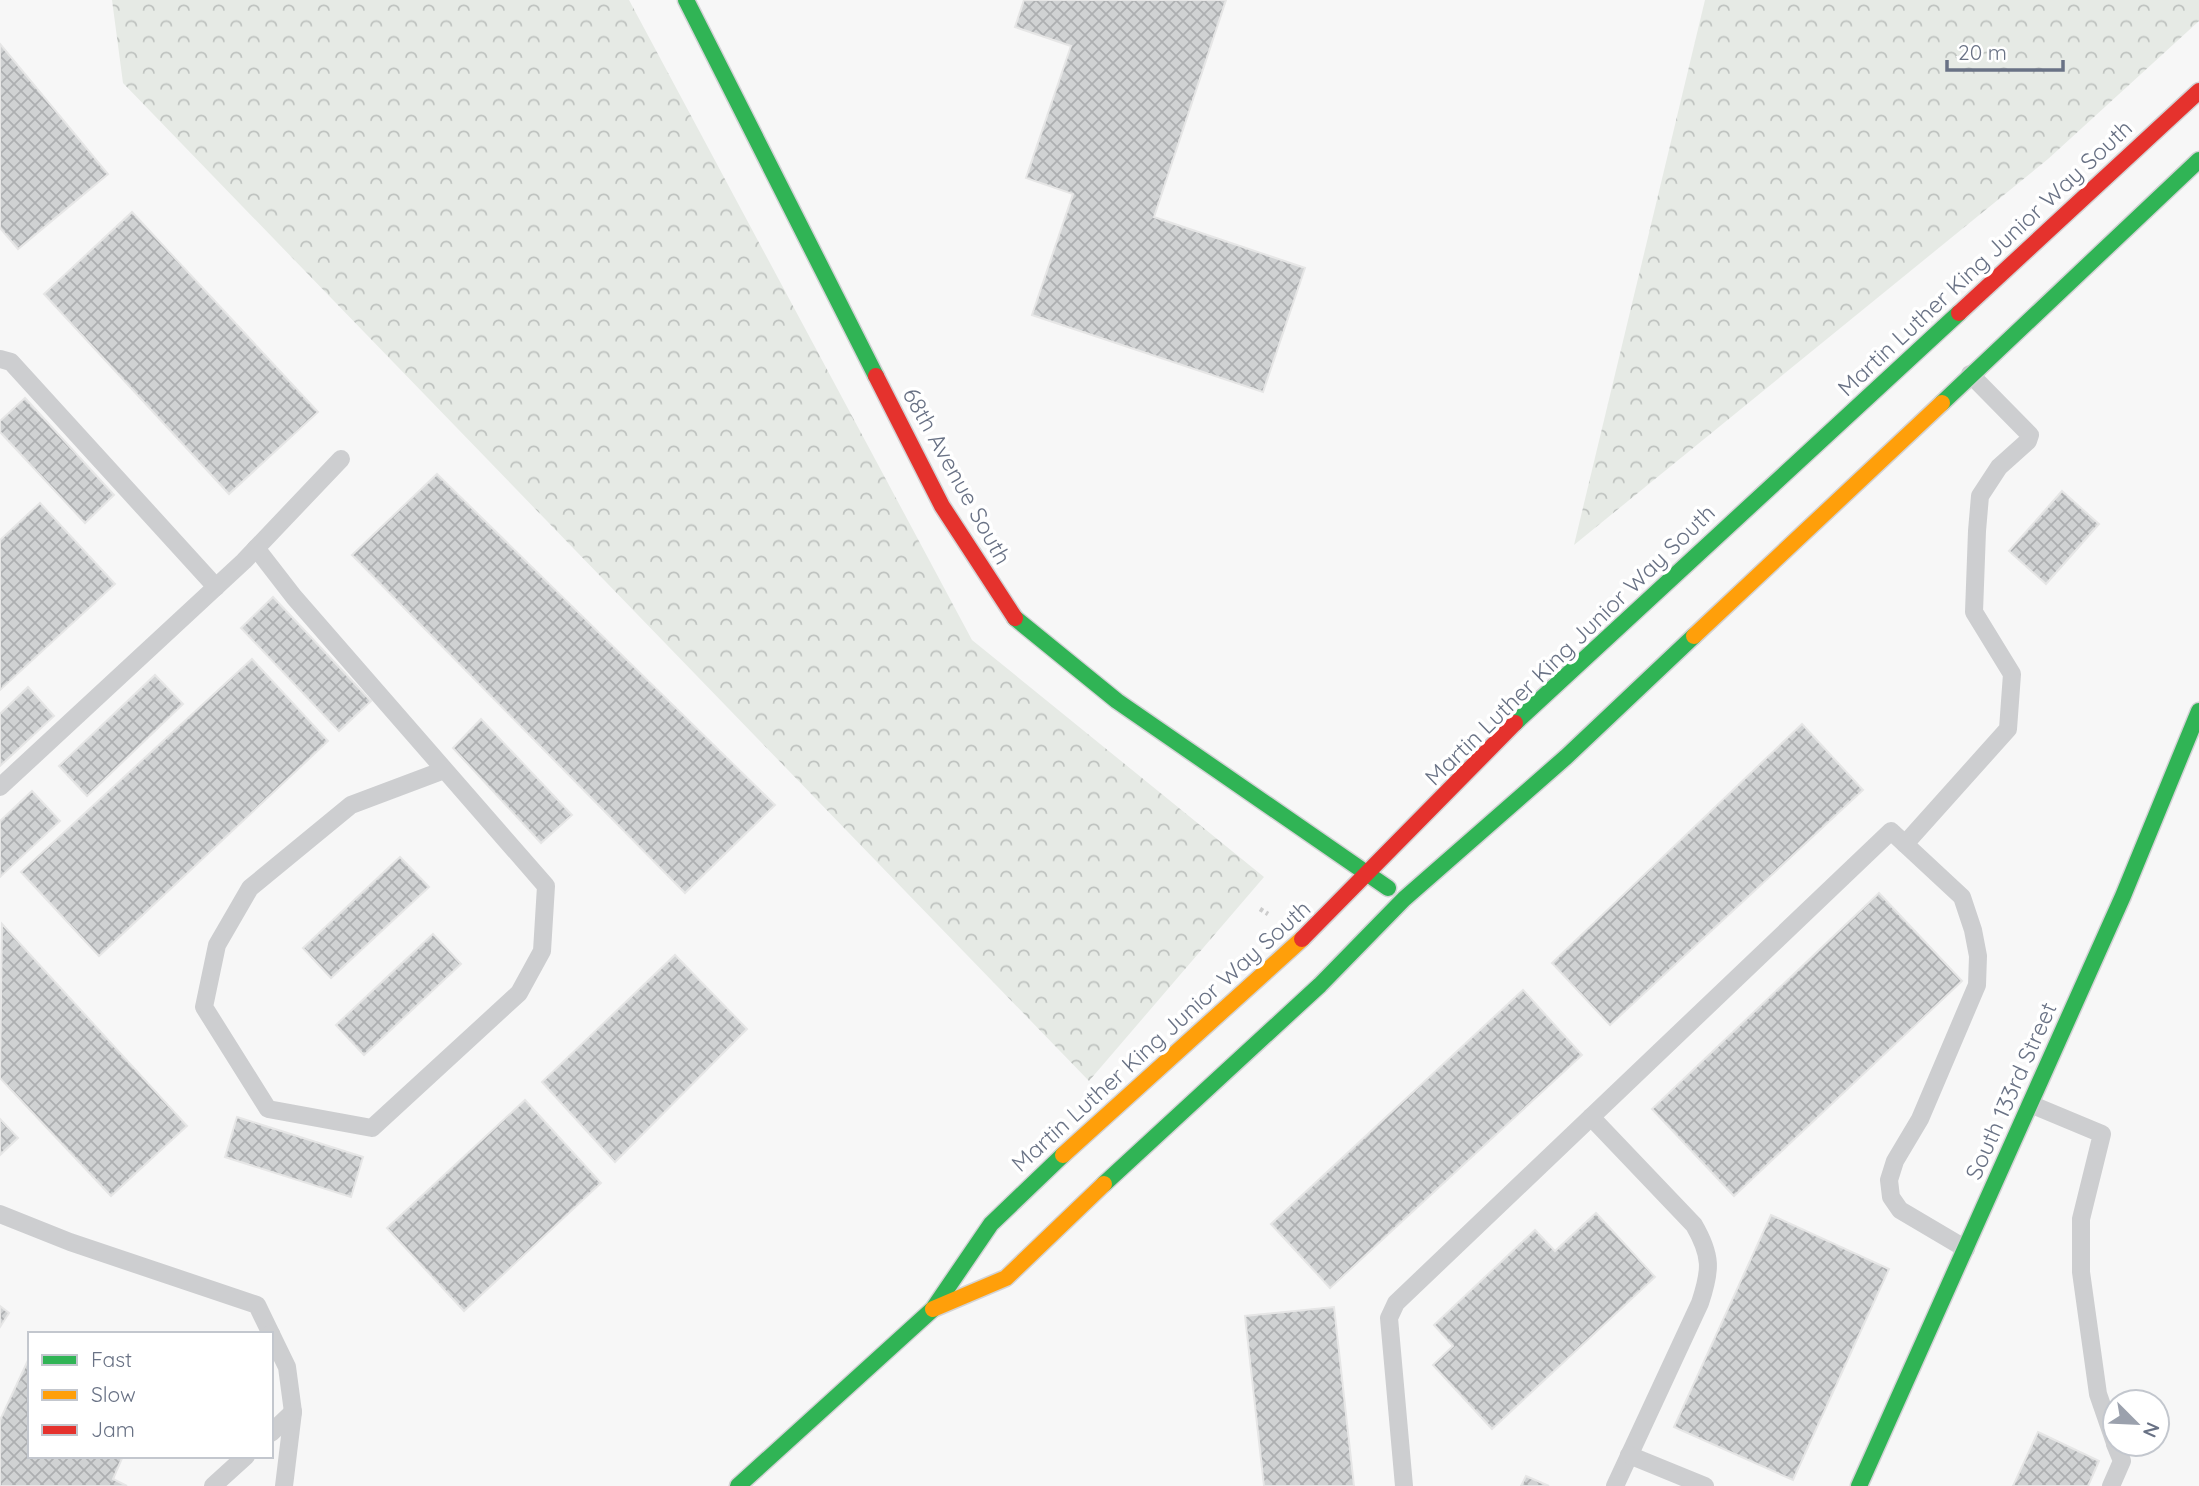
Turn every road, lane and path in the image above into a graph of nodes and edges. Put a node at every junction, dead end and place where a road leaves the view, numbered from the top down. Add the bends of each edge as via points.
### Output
1 (686, 0) edge
2 (2199, 91) edge
3 (2199, 160) edge
4 (0, 359) edge
5 (1970, 374) junction
6 (341, 459) dead end
7 (256, 548) junction
8 (216, 587) junction
9 (2199, 711) edge
10 (444, 770) junction
11 (0, 787) edge
12 (1905, 844) junction
13 (1368, 874) junction
14 (1404, 899) junction
15 (1260, 909) dead end
16 (1268, 914) dead end
17 (2030, 1104) junction
18 (1591, 1117) junction
19 (0, 1214) edge
20 (1966, 1249) junction
21 (933, 1309) junction
22 (270, 1332) edge
23 (273, 1338) edge
24 (2101, 1403) edge
25 (293, 1412) junction
26 (273, 1431) edge
27 (1629, 1455) junction
28 (244, 1458) edge
29 (2121, 1458) edge
30 (214, 1486) edge
31 (284, 1486) edge
32 (737, 1486) edge
33 (1404, 1486) edge
34 (1615, 1486) edge
35 (1706, 1486) edge
36 (1859, 1486) edge
37 (2111, 1486) edge

1 - 13 main road, 68th Avenue South via 942,506 1011,615 1117,701
2 - 13 main road, Martin Luther King Junior Way South via 1531,707
3 - 5 main road, Martin Luther King Junior Way South
4 - 8 lane via 10,362
5 - 12 lane via 2030,435 1999,467 1980,496 1977,531 1974,611 2012,674 2008,729
5 - 14 main road, Martin Luther King Junior Way South via 1566,757
6 - 7 lane
7 - 8 lane
7 - 10 lane
8 - 11 lane
9 - 17 main road, South 133rd Street
10 - 10 lane via 546,886 542,951 519,993 372,1128 268,1109 204,1007 217,945 250,888 351,805
12 - 18 lane via 1891,831
12 - 20 lane via 1962,897 1979,956 1977,985 1920,1119 1895,1161 1889,1180 1891,1196 1900,1210
13 - 14 main road, 68th Avenue South
13 - 21 main road, Martin Luther King Junior Way South via 991,1224
14 - 21 main road, Martin Luther King Junior Way South via 1320,985 1006,1278
15 - 16 path
17 - 20 main road, South 133rd Street
17 - 24 lane via 2102,1134 2081,1219 2081,1272
18 - 27 lane via 1694,1225 1706,1245 1709,1276
18 - 33 lane via 1396,1303 1390,1318
19 - 22 lane via 257,1305
20 - 36 main road, South 133rd Street
21 - 32 main road, Martin Luther King Junior Way South
23 - 25 lane via 287,1367
25 - 26 lane
25 - 31 lane
27 - 34 lane
27 - 35 lane
28 - 30 lane
29 - 37 lane

